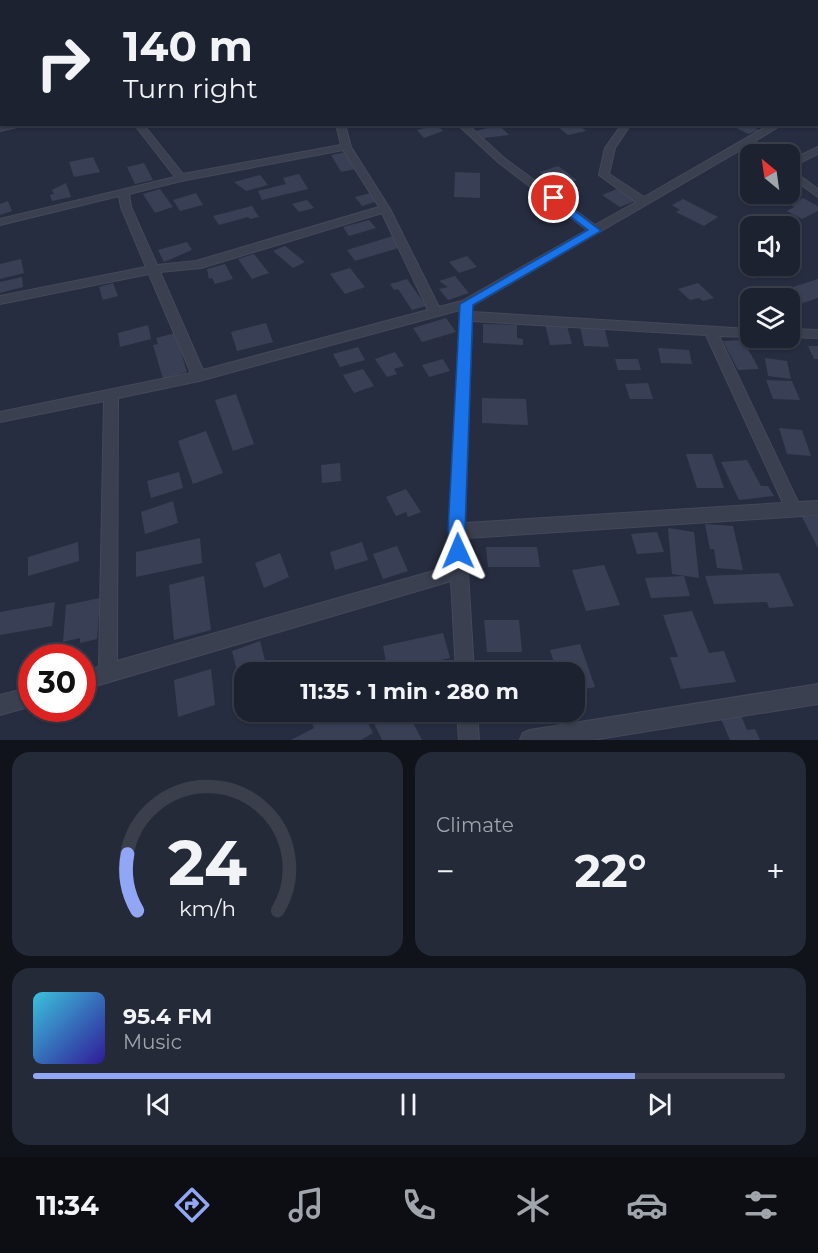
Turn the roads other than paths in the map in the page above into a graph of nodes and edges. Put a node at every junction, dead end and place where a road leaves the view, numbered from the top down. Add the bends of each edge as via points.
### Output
1 (140, 126) edge
2 (341, 126) edge
3 (463, 126) edge
4 (626, 126) edge
5 (776, 126) edge
6 (750, 141) junction
7 (754, 144) edge
8 (346, 147) junction
9 (818, 150) edge
10 (800, 159) edge
11 (181, 178) junction
12 (800, 180) edge
13 (123, 192) junction
14 (818, 194) edge
15 (645, 203) junction
16 (385, 209) junction
17 (0, 222) edge
18 (596, 231) junction
19 (153, 269) junction
20 (0, 300) edge
21 (466, 310) junction
22 (435, 312) junction
23 (711, 332) junction
24 (740, 333) edge
25 (800, 333) edge
26 (818, 334) edge
27 (199, 376) junction
28 (111, 395) junction
29 (0, 417) edge
30 (818, 508) edge
31 (794, 510) junction
32 (457, 531) junction
33 (459, 571) junction
34 (464, 662) edge
35 (108, 674) junction
36 (96, 677) edge
37 (818, 694) edge
38 (18, 700) edge
39 (0, 705) edge
40 (468, 722) edge
41 (469, 740) edge
42 (530, 740) edge

1 - 11 street
2 - 8 street
3 - 18 street via 501,160
4 - 15 street via 610,148 604,175
5 - 6 street
6 - 7 street
6 - 15 street
8 - 11 street
8 - 16 street
9 - 10 street
11 - 13 street
12 - 14 street
13 - 17 street
13 - 19 street
15 - 18 street
16 - 19 street via 197,265
16 - 22 street
18 - 21 street
19 - 20 street
19 - 27 street
21 - 22 street
21 - 23 street
21 - 32 street
22 - 27 street
23 - 24 street
23 - 31 street
25 - 26 street
27 - 28 street
28 - 29 street
28 - 35 street
30 - 31 street
31 - 32 street
32 - 33 street
33 - 34 street
33 - 35 street
35 - 36 street
37 - 42 street
38 - 39 street
40 - 41 street

